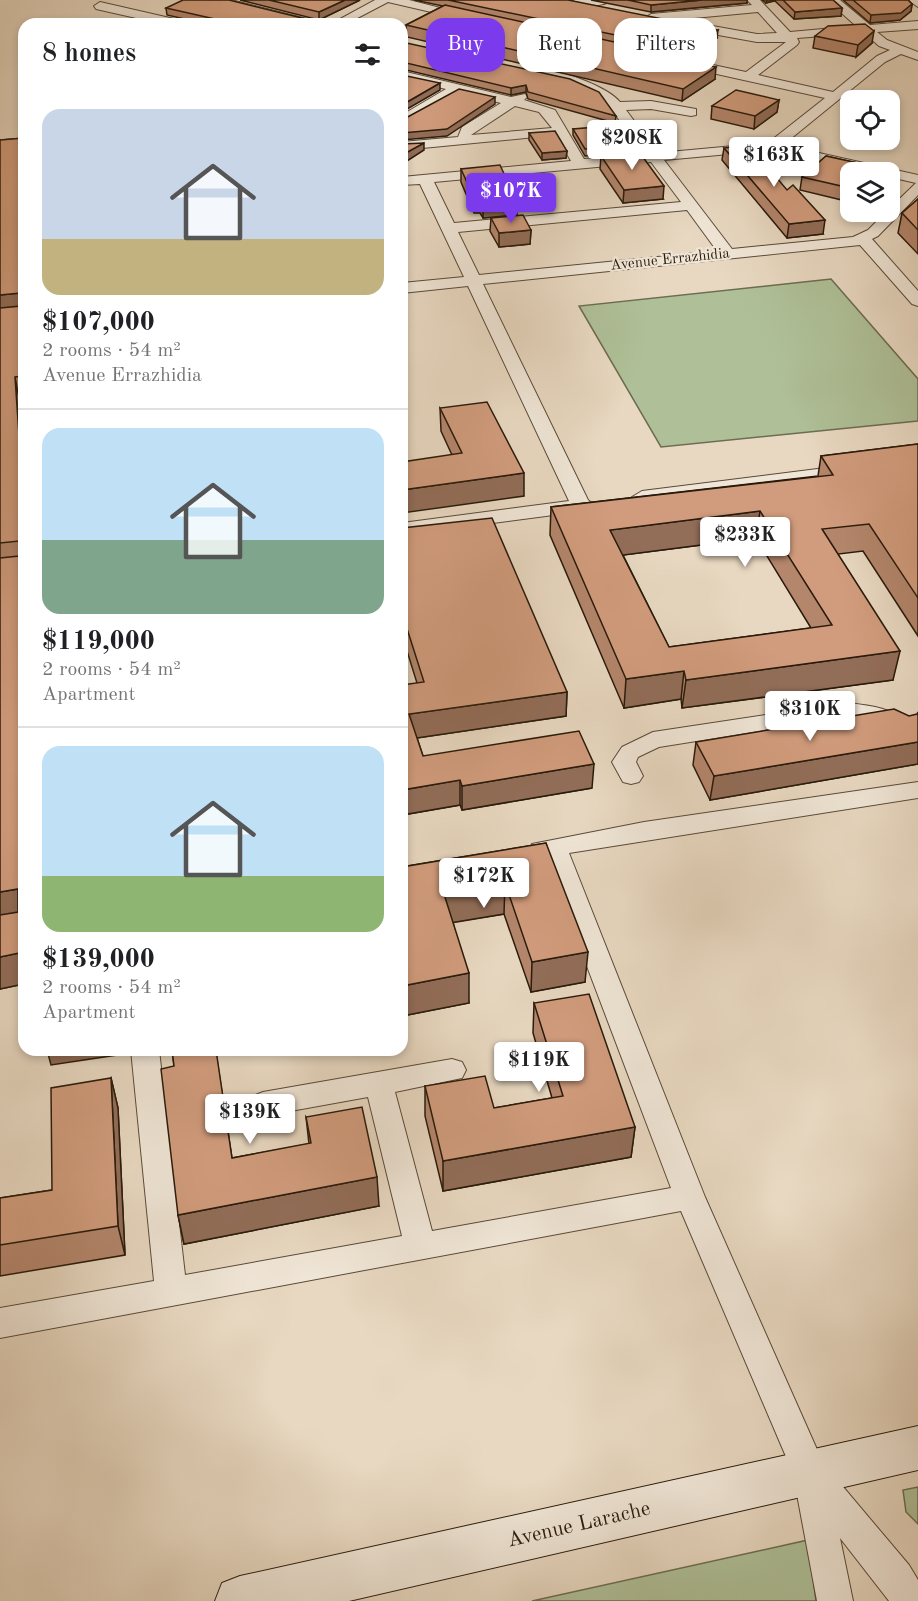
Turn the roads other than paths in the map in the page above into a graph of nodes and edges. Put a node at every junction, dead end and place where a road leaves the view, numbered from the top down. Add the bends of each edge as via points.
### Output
1 (215, 0) edge
2 (384, 0) edge
3 (393, 0) edge
4 (562, 0) edge
5 (607, 0) edge
6 (833, 0) edge
7 (152, 3) dead end
8 (576, 3) junction
9 (757, 4) edge
10 (100, 6) dead end
11 (123, 11) junction
12 (616, 11) edge
13 (153, 18) edge
14 (294, 18) edge
15 (349, 18) edge
16 (477, 18) edge
17 (918, 25) edge
18 (867, 30) junction
19 (790, 36) junction
20 (898, 51) junction
21 (918, 56) edge
22 (717, 70) edge
23 (534, 72) edge
24 (552, 76) junction
25 (408, 77) edge
26 (748, 77) junction
27 (458, 88) junction
28 (836, 96) junction
29 (514, 101) junction
30 (616, 106) junction
31 (691, 112) dead end
32 (408, 117) edge
33 (560, 131) junction
34 (467, 140) junction
35 (408, 145) edge
36 (772, 147) junction
37 (656, 157) junction
38 (580, 164) junction
39 (425, 179) junction
40 (918, 179) edge
41 (408, 180) edge
42 (918, 187) edge
43 (692, 205) junction
44 (450, 228) junction
45 (863, 239) junction
46 (728, 254) junction
47 (475, 281) junction
48 (408, 287) edge
49 (918, 301) edge
50 (871, 468) edge
51 (626, 499) edge
52 (604, 502) edge
53 (581, 505) junction
54 (408, 528) edge
55 (903, 730) edge
56 (631, 776) dead end
57 (918, 790) edge
58 (555, 848) junction
59 (519, 853) edge
60 (146, 1056) edge
61 (453, 1070) dead end
62 (379, 1083) junction
63 (263, 1104) dead end
64 (690, 1197) junction
65 (420, 1245) junction
66 (171, 1290) junction
67 (0, 1323) edge
68 (918, 1448) edge
69 (810, 1473) junction
70 (240, 1601) edge
71 (835, 1601) edge
72 (910, 1601) edge

1 - 14 street
2 - 15 street
3 - 16 street
4 - 8 street
5 - 8 street
6 - 18 street
7 - 11 street
8 - 12 street
9 - 19 street
9 - 19 street via 645,17 741,37
10 - 11 street
11 - 13 street
17 - 18 street
18 - 19 street
18 - 20 street
19 - 26 street via 793,42 789,47
20 - 21 street
20 - 28 street
22 - 26 street
23 - 24 street
24 - 29 street
24 - 30 street via 592,87
25 - 27 street
26 - 28 street
27 - 29 street
27 - 32 street
28 - 36 street
29 - 33 street via 547,111
29 - 34 street via 466,130
30 - 31 street via 651,105
30 - 37 street
33 - 34 street
33 - 38 street
34 - 35 street
36 - 37 street
36 - 40 street
37 - 38 street
37 - 43 street
38 - 39 street
39 - 41 street
39 - 44 street
42 - 45 street
43 - 44 street
43 - 46 street
44 - 47 street
45 - 46 street, Avenue Errazhidia
45 - 49 street
46 - 47 street, Avenue Errazhidia
47 - 48 street, Avenue Errazhidia
47 - 53 street
50 - 51 street
52 - 53 street
53 - 54 street
55 - 56 street via 872,713 846,710 653,740 630,752 624,762
57 - 58 street
58 - 59 street
58 - 64 street
60 - 66 street
61 - 62 street
62 - 63 street
62 - 65 street
64 - 65 street
64 - 69 street
65 - 66 street
66 - 67 street
68 - 69 main road, Avenue Larache
69 - 70 main road, Avenue Larache
69 - 71 street
69 - 72 street via 896,1578

